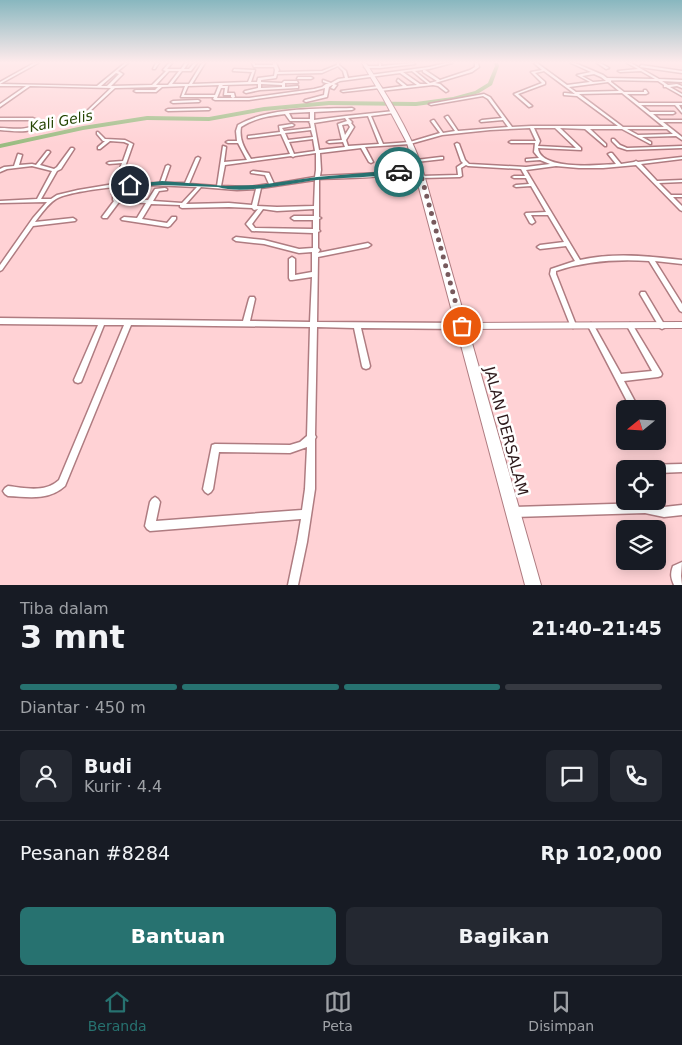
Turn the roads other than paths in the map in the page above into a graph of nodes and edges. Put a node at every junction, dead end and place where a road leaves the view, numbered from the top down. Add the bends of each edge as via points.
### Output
1 (24, 90) edge
2 (108, 90) edge
3 (139, 90) edge
4 (156, 90) edge
5 (184, 90) edge
6 (219, 90) edge
7 (226, 90) edge
8 (254, 90) edge
9 (308, 90) edge
10 (327, 90) edge
11 (356, 90) edge
12 (381, 90) edge
13 (527, 90) edge
14 (572, 90) edge
15 (343, 91) dead end
16 (645, 91) dead end
17 (246, 92) dead end
18 (295, 92) joint
19 (624, 92) junction
20 (564, 94) dead end
21 (577, 94) junction
22 (592, 95) junction
23 (183, 96) junction
24 (233, 97) dead end
25 (629, 97) junction
26 (648, 97) dead end
27 (215, 98) junction
28 (582, 98) junction
29 (198, 101) dead end
30 (306, 101) dead end
31 (173, 102) junction
32 (431, 104) dead end
33 (639, 104) junction
34 (676, 104) junction
35 (682, 104) edge
36 (0, 106) edge
37 (530, 106) dead end
38 (352, 108) dead end
39 (392, 110) junction
40 (89, 111) dead end
41 (312, 111) junction
42 (641, 111) dead end
43 (286, 112) junction
44 (650, 112) junction
45 (682, 112) edge
46 (673, 113) dead end
47 (369, 115) junction
48 (346, 117) junction
49 (447, 117) dead end
50 (608, 117) junction
51 (617, 117) dead end
52 (0, 119) edge
53 (505, 119) junction
54 (311, 121) junction
55 (434, 121) dead end
56 (482, 121) dead end
57 (682, 121) edge
58 (350, 122) junction
59 (661, 122) junction
60 (22, 124) dead end
61 (292, 124) dead end
62 (510, 127) junction
63 (531, 127) junction
64 (556, 127) junction
65 (587, 128) junction
66 (623, 128) junction
67 (0, 129) edge
68 (312, 129) junction
69 (669, 129) junction
70 (14, 130) junction
71 (682, 131) edge
72 (457, 132) junction
73 (98, 133) dead end
74 (283, 133) junction
75 (442, 134) junction
76 (677, 135) junction
77 (638, 136) junction
78 (249, 138) dead end
79 (314, 138) junction
80 (682, 139) edge
81 (613, 140) dead end
82 (108, 141) junction
83 (287, 141) junction
84 (344, 141) junction
85 (228, 142) dead end
86 (241, 142) junction
87 (329, 142) dead end
88 (512, 142) dead end
89 (410, 143) junction
90 (650, 143) dead end
91 (457, 144) dead end
92 (381, 145) junction
93 (537, 145) junction
94 (605, 145) dead end
95 (224, 147) dead end
96 (363, 147) junction
97 (682, 147) edge
98 (99, 148) dead end
99 (347, 148) junction
100 (72, 149) dead end
101 (632, 150) junction
102 (48, 152) dead end
103 (318, 152) junction
104 (610, 154) dead end
105 (20, 155) dead end
106 (293, 156) junction
107 (198, 158) dead end
108 (441, 158) dead end
109 (682, 158) edge
110 (541, 159) junction
111 (528, 160) dead end
112 (250, 161) junction
113 (647, 161) junction
114 (124, 162) junction
115 (371, 162) dead end
116 (417, 162) junction
117 (636, 162) junction
118 (109, 163) dead end
119 (466, 164) junction
120 (619, 164) junction
121 (222, 165) junction
122 (557, 165) junction
123 (37, 166) junction
124 (168, 166) dead end
125 (16, 167) junction
126 (524, 168) junction
127 (55, 170) junction
128 (0, 171) edge
129 (253, 172) dead end
130 (421, 177) junction
131 (514, 177) dead end
132 (528, 177) junction
133 (317, 178) junction
134 (682, 181) edge
135 (655, 182) junction
136 (162, 183) junction
137 (187, 183) junction
138 (272, 185) junction
139 (532, 185) junction
140 (116, 186) junction
141 (200, 186) junction
142 (219, 186) junction
143 (259, 186) junction
144 (516, 186) dead end
145 (165, 189) dead end
146 (114, 194) junction
147 (144, 194) dead end
148 (670, 196) junction
149 (682, 196) edge
150 (40, 199) junction
151 (53, 200) junction
152 (117, 201) junction
153 (0, 202) edge
154 (150, 202) junction
155 (182, 204) junction
156 (317, 207) junction
157 (254, 208) junction
158 (261, 208) junction
159 (682, 209) edge
160 (548, 213) junction
161 (105, 217) dead end
162 (124, 218) dead end
163 (174, 218) dead end
164 (294, 218) dead end
165 (318, 218) junction
166 (139, 219) junction
167 (73, 220) dead end
168 (532, 222) dead end
169 (32, 224) junction
170 (317, 231) junction
171 (236, 239) dead end
172 (566, 244) junction
173 (368, 245) dead end
174 (540, 248) dead end
175 (317, 252) junction
176 (650, 258) junction
177 (292, 259) dead end
178 (682, 262) edge
179 (579, 263) junction
180 (0, 269) edge
181 (315, 274) junction
182 (643, 294) dead end
183 (252, 299) dead end
184 (682, 309) edge
185 (0, 321) edge
186 (102, 322) junction
187 (129, 322) junction
188 (246, 324) junction
189 (312, 325) junction
190 (356, 325) junction
191 (573, 325) junction
192 (682, 325) edge
193 (462, 326) junction
194 (591, 326) junction
195 (630, 326) junction
196 (662, 326) junction
197 (366, 366) dead end
198 (619, 378) junction
199 (78, 380) dead end
200 (630, 400) edge
201 (312, 437) junction
202 (666, 468) edge
203 (682, 468) edge
204 (208, 489) dead end
205 (8, 491) dead end
206 (155, 502) dead end
207 (616, 506) edge
208 (658, 510) edge
209 (682, 510) edge
210 (513, 512) junction
211 (306, 514) junction
212 (682, 567) edge
213 (293, 585) edge
214 (533, 585) edge
215 (679, 585) edge

1 - 36 street
2 - 40 street
3 - 4 street
5 - 23 street
6 - 27 street
7 - 24 street via 225,94 233,94
8 - 17 street
9 - 18 street
10 - 30 street via 326,96
11 - 15 street
12 - 39 main road, JALAN DERSALAM
13 - 37 street via 516,94
14 - 21 street
16 - 19 street
18 - 27 street via 249,99
19 - 22 street
19 - 25 street
20 - 21 street
21 - 22 street
21 - 28 street
22 - 28 street
23 - 27 street
23 - 31 street
25 - 26 street
25 - 33 street
27 - 31 street via 208,110 167,110
28 - 50 street
29 - 31 street
32 - 53 street via 484,95
33 - 34 street
33 - 44 street
34 - 35 street
34 - 45 street
38 - 41 street
39 - 47 street
39 - 89 main road, JALAN DERSALAM
41 - 43 street
41 - 54 street
42 - 44 street
43 - 54 street via 290,120
43 - 86 street via 242,124 238,129
44 - 46 street
44 - 59 street
47 - 48 street
47 - 92 street
48 - 54 street
48 - 58 street
49 - 72 street
50 - 51 street
50 - 66 street
52 - 70 street via 40,122 33,128
53 - 56 street
53 - 62 street
54 - 68 street
55 - 75 street
57 - 59 street
58 - 84 street via 351,130
58 - 84 street via 340,124
59 - 69 street
60 - 70 street
61 - 74 street via 280,126
62 - 63 street
62 - 72 street
63 - 64 street
63 - 93 street
64 - 65 street
64 - 93 street via 580,149
65 - 66 street
65 - 94 street
66 - 69 street
66 - 77 street
67 - 70 street
68 - 74 street
68 - 79 street
69 - 71 street
69 - 76 street
72 - 75 street
73 - 82 street
74 - 78 street
74 - 83 street
75 - 89 street
76 - 77 street
76 - 80 street
77 - 90 street
79 - 83 street
79 - 103 street
81 - 101 street via 622,148
82 - 98 street
82 - 114 street via 130,143
83 - 106 street
84 - 87 street
84 - 99 street
85 - 86 street
86 - 112 street
88 - 93 street
89 - 92 street
89 - 116 main road, JALAN DERSALAM
91 - 119 street
92 - 96 street
93 - 110 street via 535,152
95 - 121 street
96 - 99 street
96 - 115 street
97 - 101 street
99 - 103 street
100 - 127 street
101 - 113 street
102 - 123 street
103 - 106 street
103 - 133 street via 320,169
104 - 120 street
105 - 125 street
106 - 112 street
107 - 137 street
108 - 116 street
109 - 113 street
110 - 111 street
110 - 122 street
112 - 121 street
113 - 117 street
114 - 118 street
114 - 140 street
116 - 130 main road, JALAN DERSALAM
116 - 133 street via 396,172
117 - 120 street
117 - 135 street
119 - 126 street
119 - 130 street via 459,167 460,176
120 - 122 street via 594,168
121 - 142 street
122 - 126 street
123 - 125 street
123 - 127 street
124 - 136 street
125 - 128 street
126 - 132 street
127 - 150 street
129 - 138 street via 267,173
130 - 193 main road, JALAN DERSALAM
131 - 132 street
132 - 139 street
133 - 138 street
133 - 156 street
134 - 135 street
135 - 148 street
136 - 137 street
136 - 140 street
137 - 141 street
138 - 143 street
139 - 144 street
139 - 160 street
140 - 146 street
140 - 151 street via 84,190
141 - 142 street
141 - 155 street
142 - 143 street
143 - 157 street
145 - 154 street via 158,189
146 - 147 street
146 - 152 street
148 - 149 street
148 - 159 street
150 - 151 street
150 - 153 street
151 - 169 street
152 - 154 street
152 - 161 street
154 - 155 street
154 - 166 street
155 - 157 street via 185,207 228,205
156 - 158 street
156 - 165 street
157 - 158 street
158 - 170 street via 248,224 254,230
160 - 168 street via 528,214
160 - 172 street
162 - 166 street
163 - 166 street via 168,226
164 - 165 street
165 - 170 street
167 - 169 street
169 - 180 street
170 - 175 street
171 - 175 street
172 - 174 street
172 - 179 street
173 - 175 street
175 - 181 street
176 - 178 street
176 - 179 street via 618,257
176 - 184 street
177 - 181 street via 292,278
179 - 191 street via 552,271
181 - 189 street
182 - 196 street
183 - 188 street
185 - 186 street
186 - 187 street
186 - 199 street
187 - 188 street
187 - 205 street via 62,483 48,493
188 - 189 street
189 - 190 street
189 - 201 street
190 - 193 street
190 - 197 street
191 - 193 street
191 - 194 street
192 - 196 street
193 - 210 main road, JALAN DERSALAM
194 - 195 street
194 - 198 street
195 - 196 street
195 - 198 street via 658,374
198 - 200 street
201 - 204 street via 290,450 215,448
201 - 211 street
202 - 203 street
206 - 211 street via 150,526
207 - 210 street
208 - 209 street
210 - 214 main road, JALAN DERSALAM
211 - 213 street
212 - 215 street via 677,570

